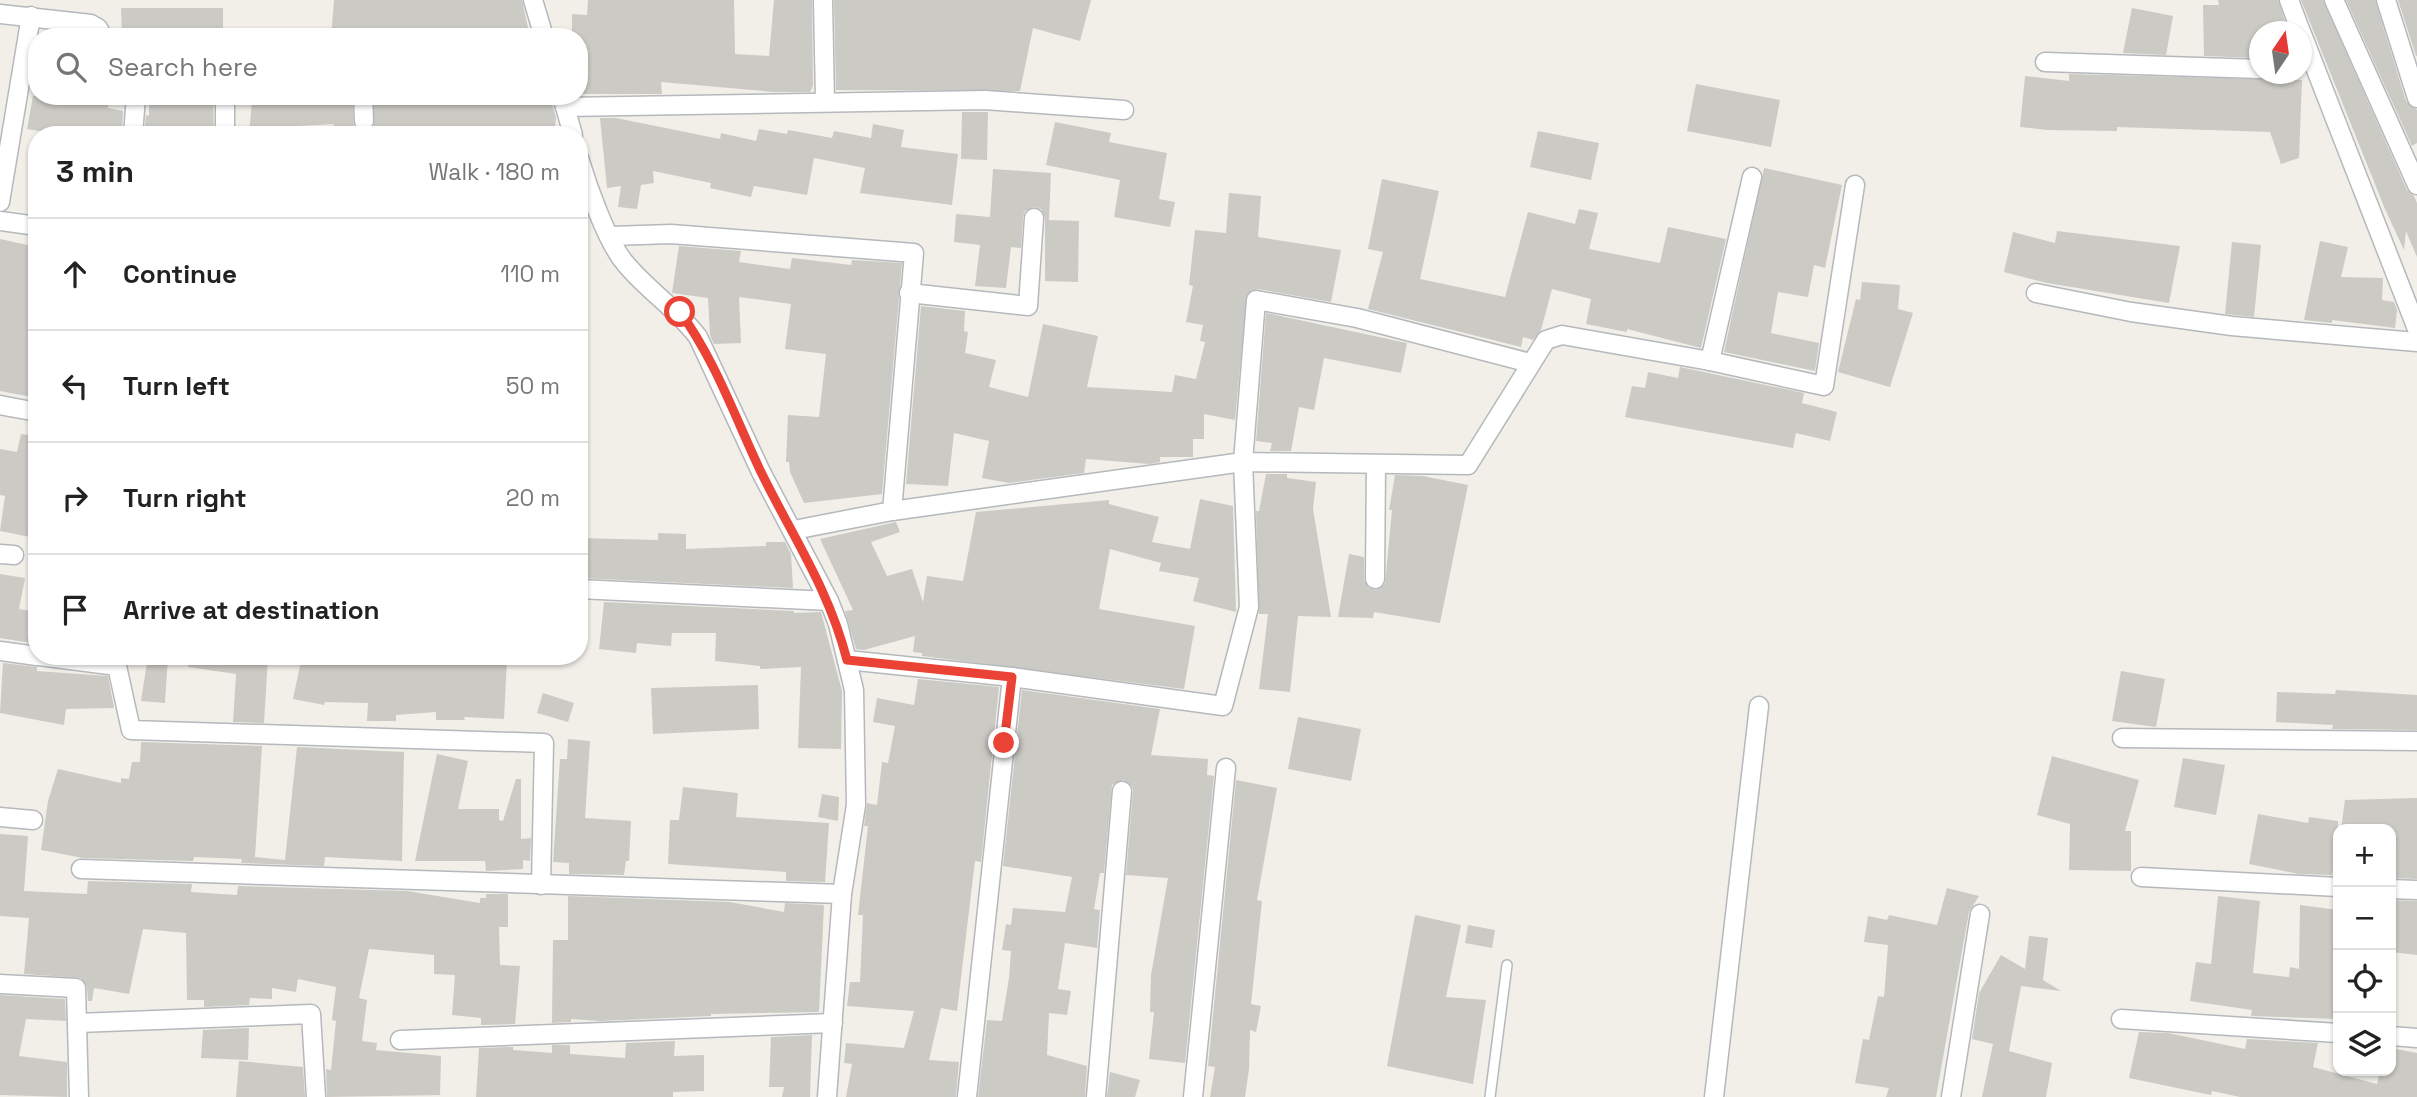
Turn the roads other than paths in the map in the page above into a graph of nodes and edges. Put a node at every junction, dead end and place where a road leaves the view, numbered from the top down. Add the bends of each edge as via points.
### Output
1 (533, 0) edge
2 (823, 0) edge
3 (2288, 0) edge
4 (2334, 0) edge
5 (2385, 0) edge
6 (0, 14) edge
7 (31, 16) junction
8 (2297, 21) edge
9 (29, 28) edge
10 (98, 28) edge
11 (541, 28) edge
12 (28, 34) edge
13 (2045, 62) dead end
14 (2249, 69) edge
15 (2312, 78) edge
16 (2417, 98) edge
17 (825, 101) junction
18 (588, 102) edge
19 (135, 105) edge
20 (225, 105) edge
21 (363, 105) edge
22 (565, 105) edge
23 (1124, 110) dead end
24 (364, 121) dead end
25 (134, 126) edge
26 (225, 126) edge
27 (571, 126) edge
28 (2410, 154) edge
29 (1752, 177) dead end
30 (1855, 185) dead end
31 (2417, 186) edge
32 (588, 188) edge
33 (0, 202) edge
34 (1034, 218) dead end
35 (0, 221) edge
36 (28, 225) edge
37 (611, 236) junction
38 (909, 293) junction
39 (2036, 293) dead end
40 (2417, 329) edge
41 (2417, 342) edge
42 (1710, 361) junction
43 (1530, 363) junction
44 (0, 405) edge
45 (28, 410) edge
46 (1243, 463) junction
47 (1376, 464) junction
48 (892, 511) junction
49 (794, 530) junction
50 (1375, 579) dead end
51 (588, 589) edge
52 (829, 601) junction
53 (0, 652) edge
54 (28, 655) edge
55 (847, 660) junction
56 (109, 665) edge
57 (1012, 677) junction
58 (1759, 706) dead end
59 (2122, 738) dead end
60 (2417, 741) edge
61 (1226, 768) dead end
62 (1122, 791) dead end
63 (0, 817) edge
64 (33, 820) dead end
65 (81, 869) dead end
66 (2141, 877) dead end
67 (541, 885) junction
68 (2333, 887) edge
69 (2396, 889) edge
70 (2417, 890) edge
71 (842, 894) junction
72 (1980, 914) dead end
73 (1507, 965) dead end
74 (0, 984) edge
75 (2121, 1019) dead end
76 (78, 1023) junction
77 (833, 1023) junction
78 (2333, 1033) edge
79 (2396, 1036) edge
80 (2417, 1038) edge
81 (400, 1040) dead end
82 (79, 1097) edge
83 (316, 1097) edge
84 (827, 1097) edge
85 (967, 1097) edge
86 (1096, 1097) edge
87 (1193, 1097) edge
88 (1490, 1097) edge
89 (1714, 1097) edge
90 (1951, 1097) edge

1 - 11 street
2 - 17 street
3 - 8 street
4 - 28 street
5 - 16 street
6 - 7 street
7 - 9 street
7 - 10 street
12 - 33 street
13 - 14 street
15 - 40 street
17 - 18 street
17 - 23 street via 985,100
19 - 25 street
20 - 26 street
21 - 24 street
22 - 27 street
28 - 31 street
29 - 42 street
30 - 42 street via 1824,386
32 - 37 street
34 - 38 street via 1028,306
35 - 36 street
37 - 38 street via 671,234 914,253
37 - 49 street via 623,261 680,312 698,337 761,472
38 - 48 street
39 - 41 street via 2232,326
42 - 43 street via 1562,335 1546,340
43 - 46 street via 1357,318 1256,300
43 - 47 street via 1468,465
44 - 45 street
46 - 47 street
46 - 48 street
46 - 57 street via 1249,607 1223,706
47 - 50 street
48 - 49 street
49 - 52 street
51 - 52 street
52 - 55 street
53 - 54 street
55 - 57 street
55 - 71 street via 854,690 858,778
56 - 67 street via 117,666 131,730 544,743
57 - 85 street
58 - 89 street
59 - 60 street
61 - 87 street
62 - 86 street
63 - 64 street
65 - 67 street
66 - 68 street
67 - 71 street
69 - 70 street
71 - 77 street
72 - 90 street
73 - 88 lane
74 - 76 street via 76,988
75 - 78 street
76 - 82 street
76 - 83 street via 311,1014
77 - 81 street
77 - 84 street
79 - 80 street

